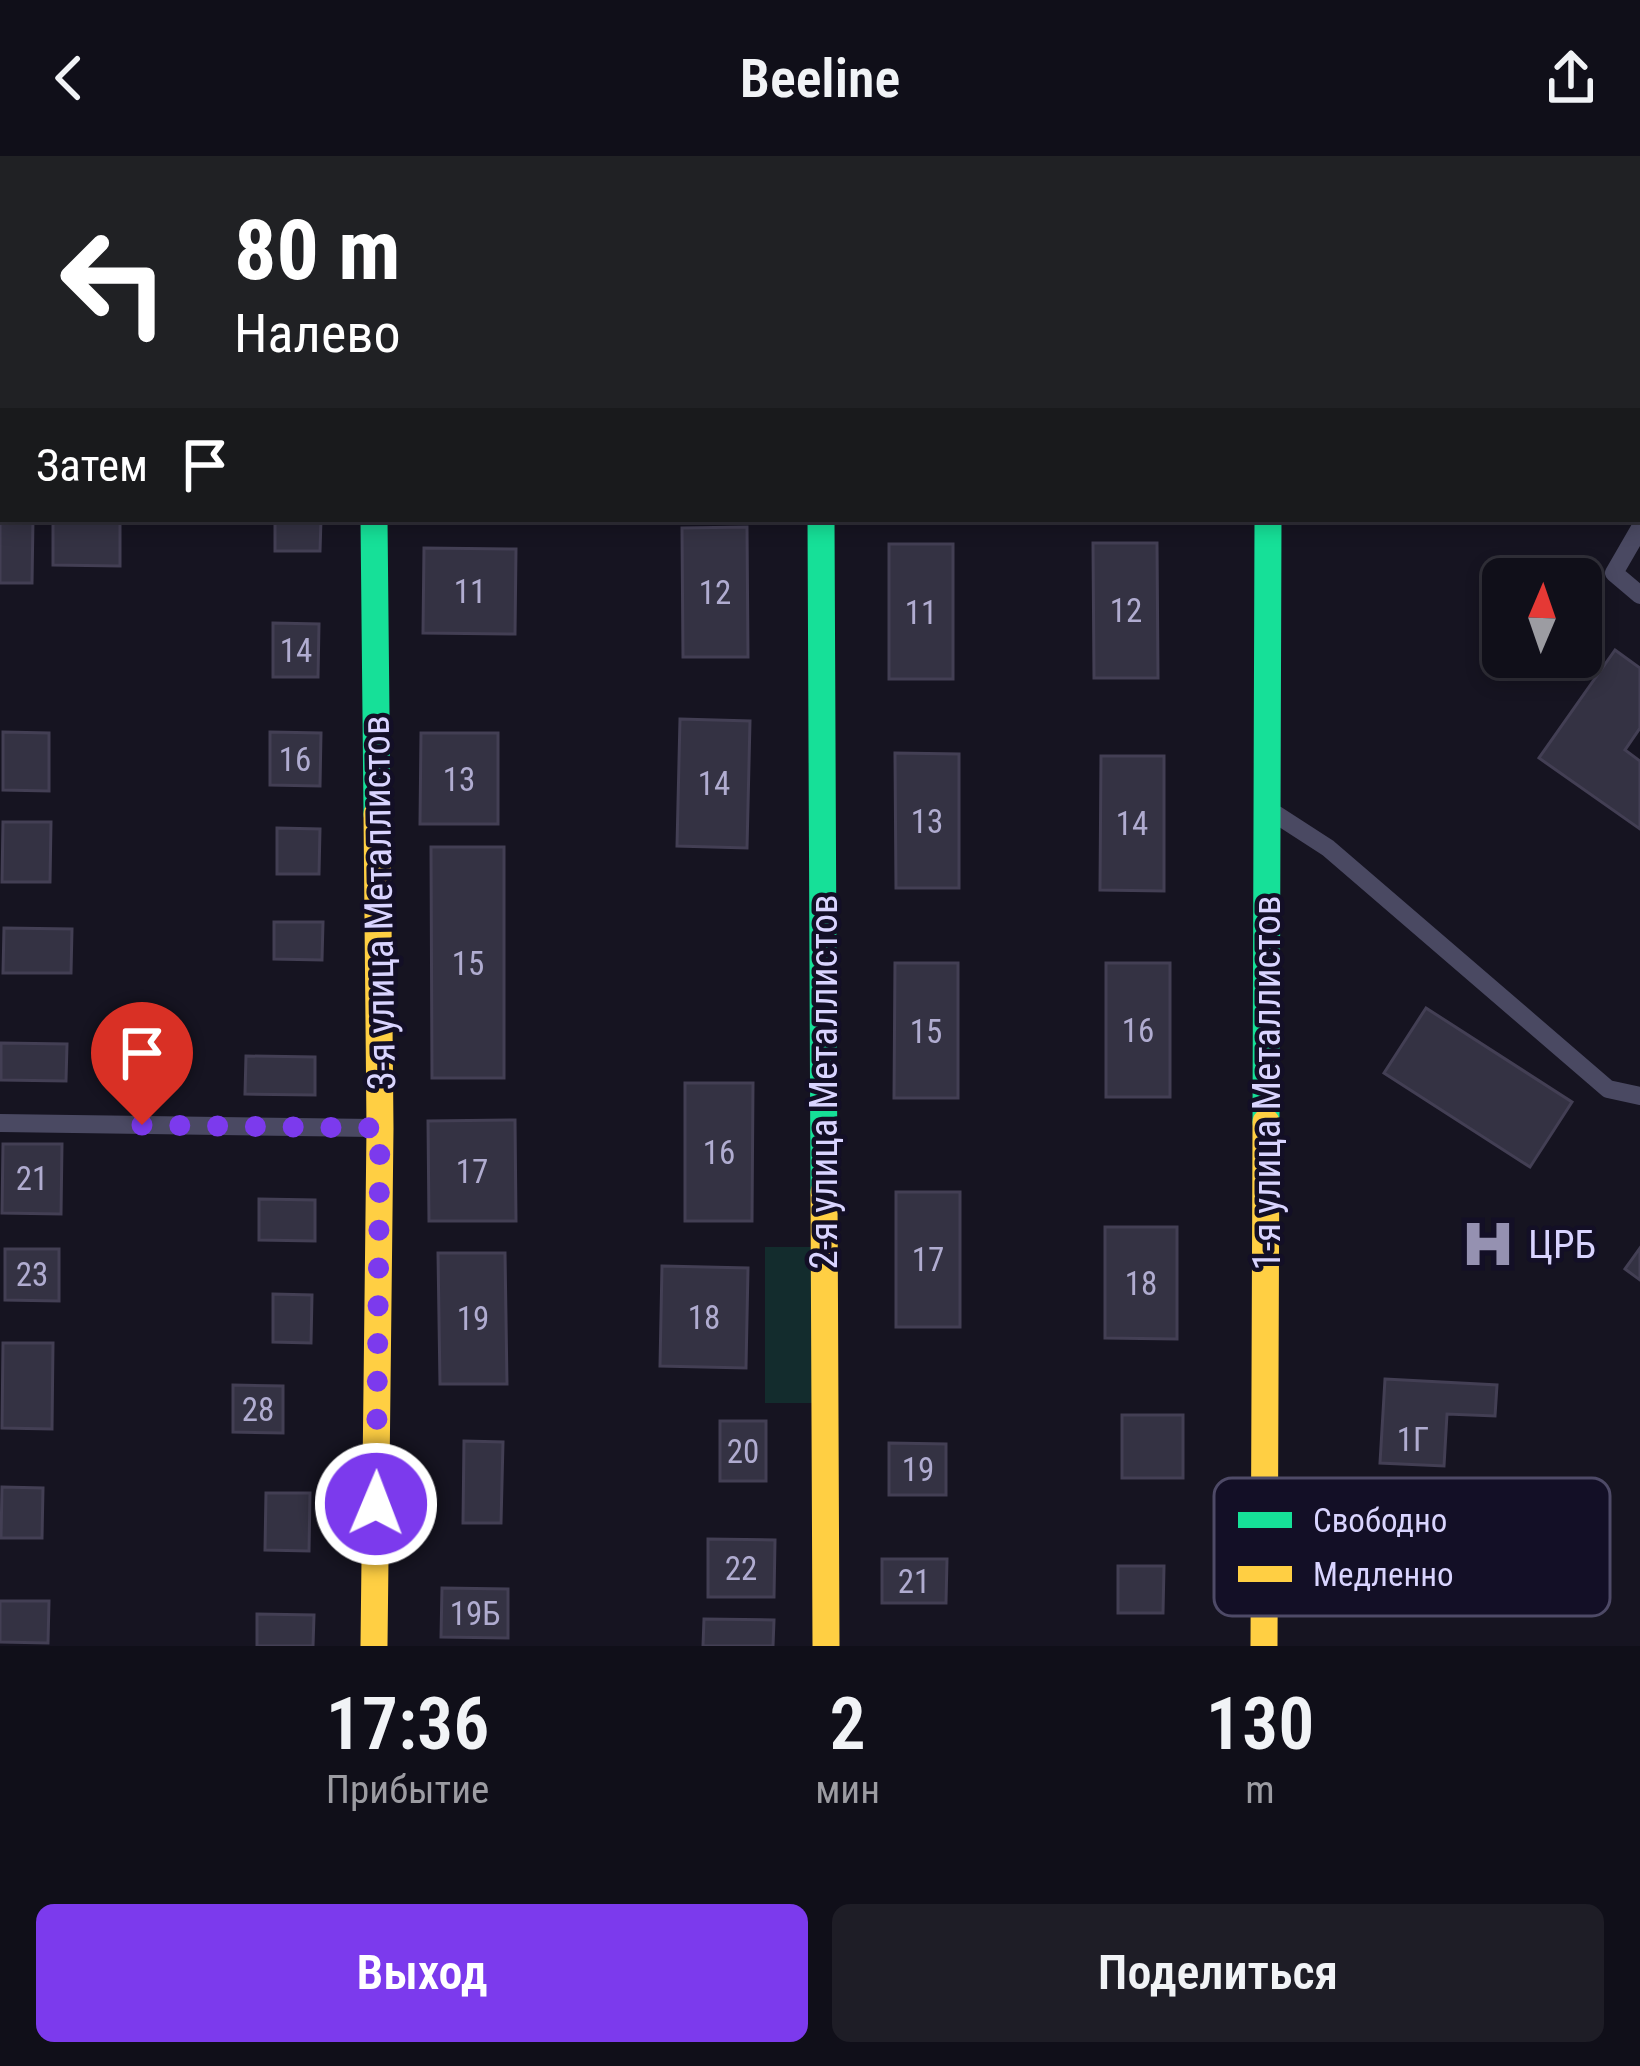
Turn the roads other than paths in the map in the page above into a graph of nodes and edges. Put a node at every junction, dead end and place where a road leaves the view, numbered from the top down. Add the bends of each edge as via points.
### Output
1 (374, 522) edge
2 (820, 522) edge
3 (1268, 522) edge
4 (1640, 527) edge
5 (1640, 595) edge
6 (1267, 808) junction
7 (1640, 1096) edge
8 (0, 1124) edge
9 (380, 1128) junction
10 (1265, 1478) edge
11 (1264, 1616) edge
12 (374, 1646) edge
13 (826, 1646) edge
14 (1264, 1646) edge

1 - 9 street, 3-я улица Металлистов
2 - 13 street, 2-я улица Металлистов
3 - 6 street, 1-я улица Металлистов
4 - 5 lane via 1614,573
6 - 7 lane via 1328,848 1608,1089
6 - 10 street, 1-я улица Металлистов
8 - 9 lane
9 - 12 street, 3-я улица Металлистов
11 - 14 street, 1-я улица Металлистов

